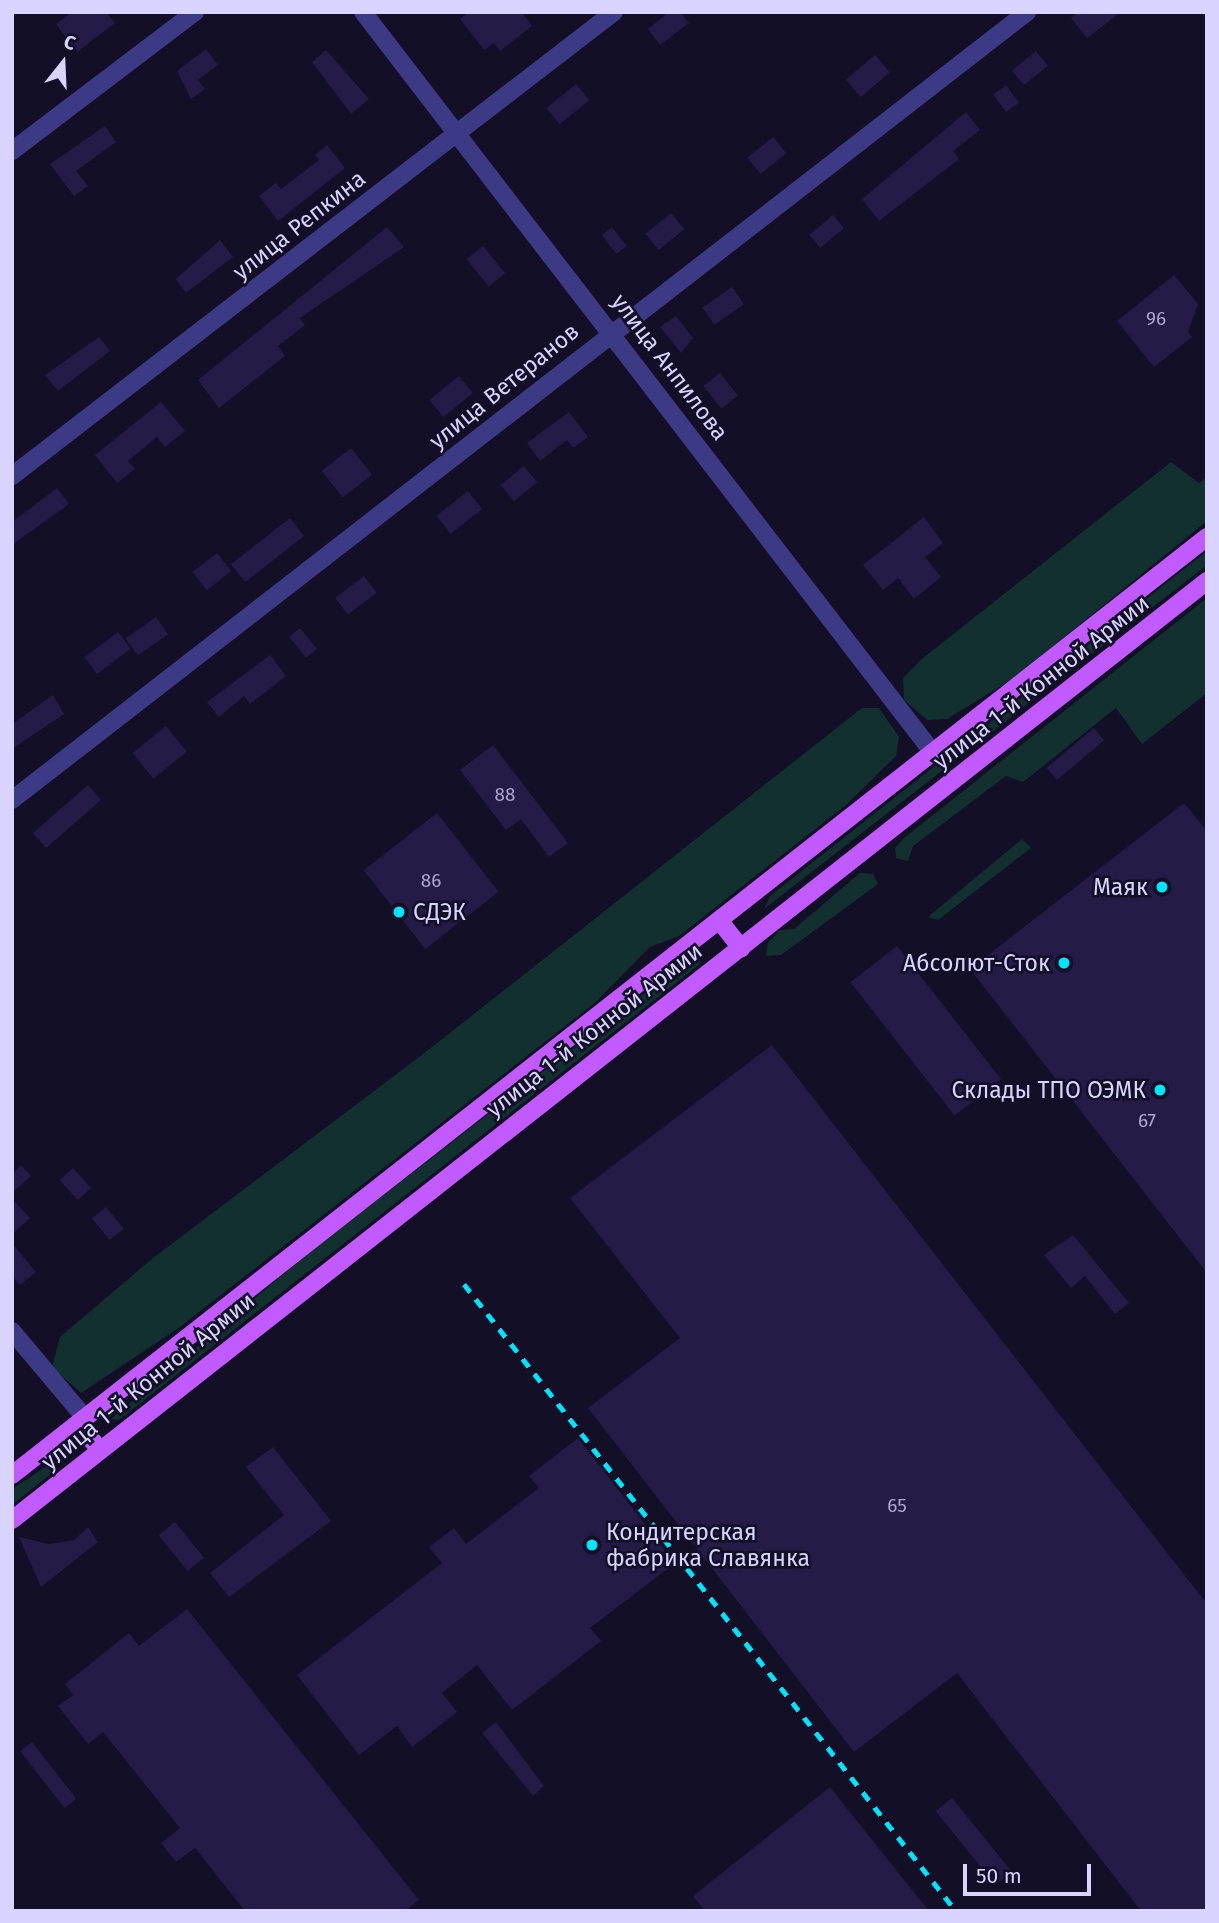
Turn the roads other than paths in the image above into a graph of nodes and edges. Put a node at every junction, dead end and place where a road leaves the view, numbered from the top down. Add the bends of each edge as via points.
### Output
1 (195, 12) edge
2 (363, 12) edge
3 (614, 12) edge
4 (1027, 12) edge
5 (457, 134) junction
6 (12, 151) edge
7 (612, 331) junction
8 (12, 476) edge
9 (1207, 537) edge
10 (1207, 582) edge
11 (934, 754) junction
12 (12, 800) edge
13 (719, 920) junction
14 (741, 948) junction
15 (12, 1331) edge
16 (81, 1420) junction
17 (100, 1450) junction
18 (12, 1475) edge
19 (12, 1520) edge

1 - 6 street
2 - 5 street, улица Анпилова
3 - 5 street, улица Репкина
4 - 7 street, улица Ветеранов via 833,168
5 - 7 street, улица Анпилова
5 - 8 street, улица Репкина
7 - 11 street, улица Анпилова
7 - 12 street, улица Ветеранов via 277,600
9 - 11 main road, улица 1-й Конной Армии
10 - 14 main road, улица 1-й Конной Армии
11 - 13 main road, улица 1-й Конной Армии
13 - 14 main road
13 - 16 main road, улица 1-й Конной Армии
14 - 17 main road, улица 1-й Конной Армии
15 - 16 street
16 - 17 main road
16 - 18 main road, улица 1-й Конной Армии
17 - 19 main road, улица 1-й Конной Армии

